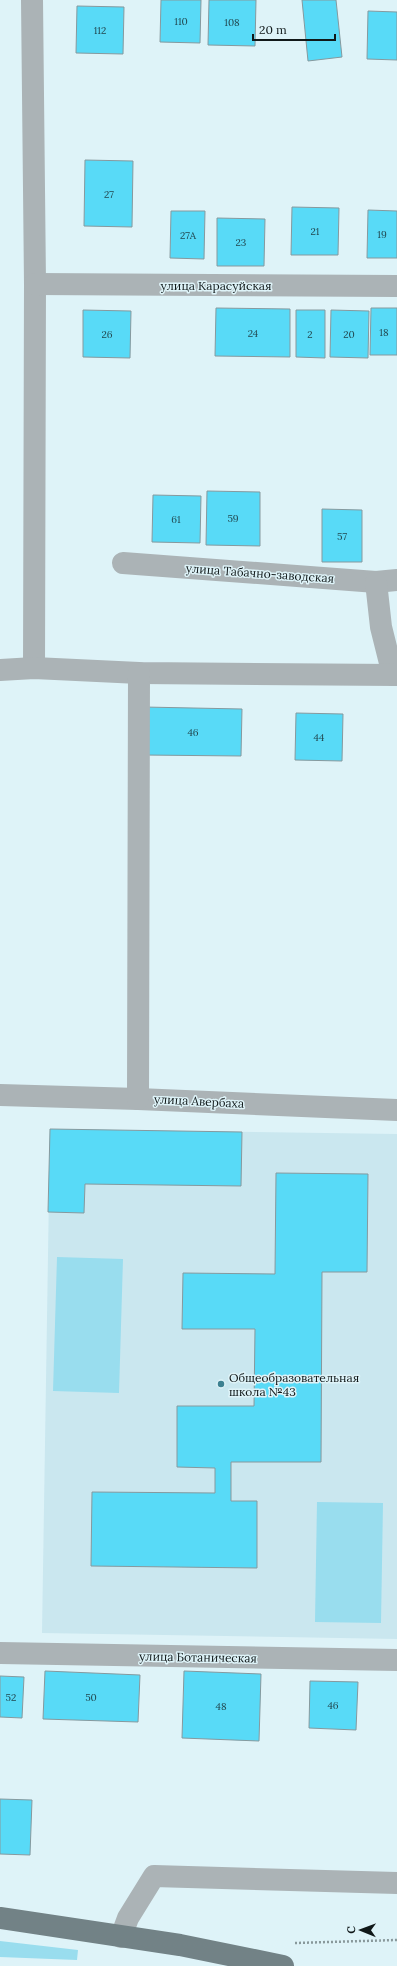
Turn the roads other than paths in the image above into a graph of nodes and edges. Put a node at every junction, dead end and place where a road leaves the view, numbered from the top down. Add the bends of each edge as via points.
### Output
1 (32, 0) edge
2 (35, 284) junction
3 (397, 286) edge
4 (123, 563) dead end
5 (387, 581) edge
6 (34, 668) junction
7 (0, 670) edge
8 (139, 673) junction
9 (395, 675) edge
10 (0, 1095) edge
11 (138, 1098) junction
12 (397, 1110) edge
13 (0, 1653) edge
14 (397, 1660) edge
15 (397, 1883) edge
16 (0, 1918) edge
17 (122, 1937) junction
18 (283, 1966) edge

1 - 2 street
2 - 3 street, улица Карасуйская
2 - 6 street
4 - 5 street, улица Табачно-заводская
5 - 9 street via 381,627
6 - 7 street
6 - 8 street
8 - 9 street
8 - 11 street
10 - 11 street, улица Авербаха
11 - 12 street, улица Авербаха
13 - 14 street, улица Ботаническая
15 - 17 street via 154,1876 128,1918
16 - 17 main road
17 - 18 main road

